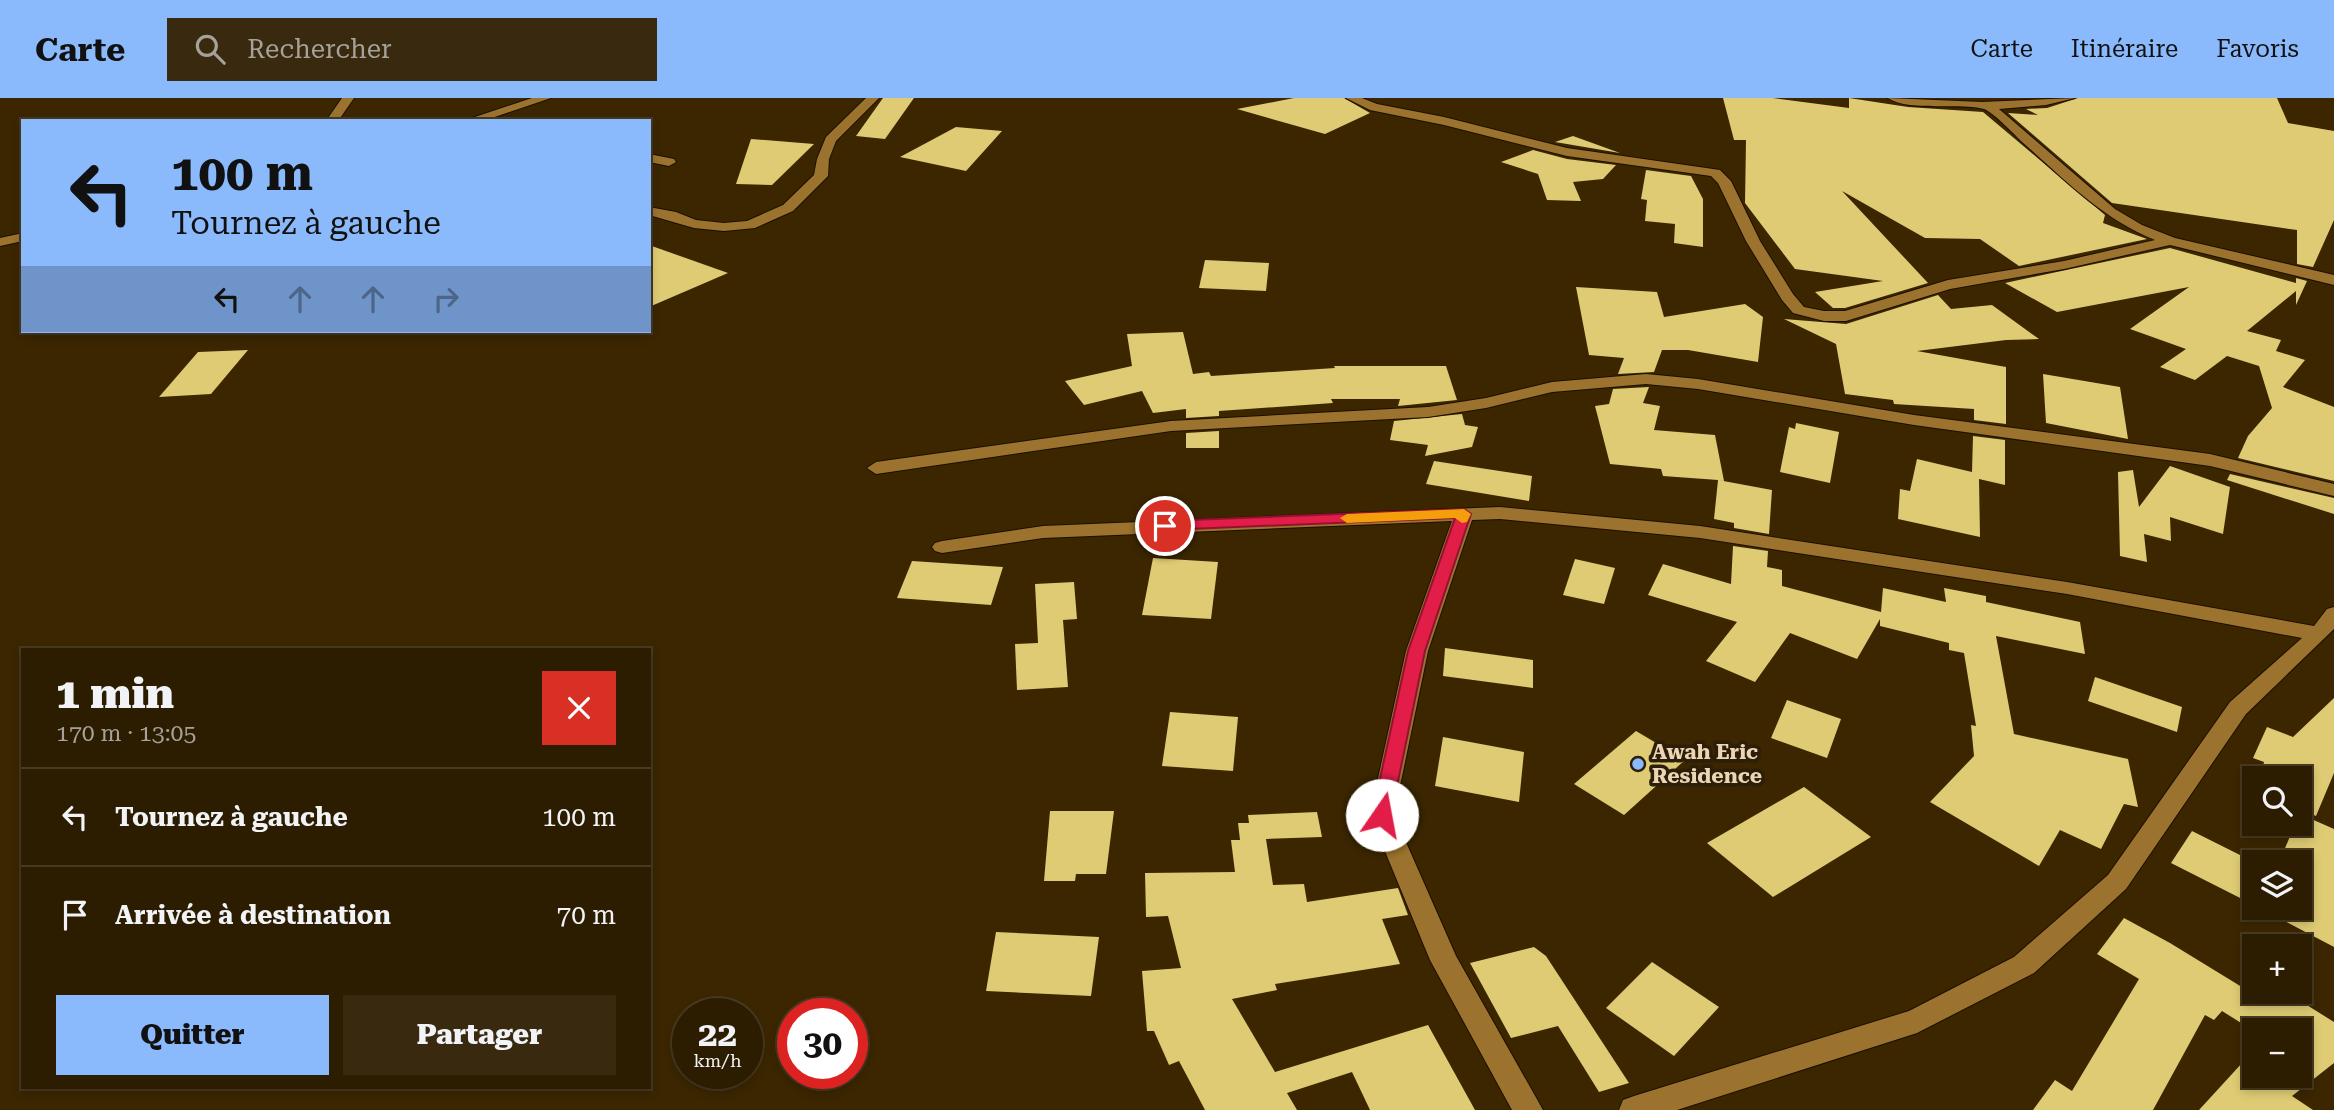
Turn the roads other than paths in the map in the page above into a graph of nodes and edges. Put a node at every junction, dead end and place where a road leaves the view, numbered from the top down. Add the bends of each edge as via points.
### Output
1 (348, 98) edge
2 (544, 98) edge
3 (873, 98) edge
4 (1352, 98) edge
5 (1894, 98) edge
6 (2069, 98) edge
7 (1991, 108) junction
8 (490, 115) junction
9 (333, 119) edge
10 (476, 119) edge
11 (500, 119) edge
12 (651, 158) edge
13 (669, 162) dead end
14 (651, 211) edge
15 (21, 237) edge
16 (2, 240) edge
17 (2170, 241) junction
18 (2334, 280) edge
19 (876, 468) dead end
20 (2334, 491) edge
21 (1464, 514) junction
22 (942, 547) dead end
23 (2327, 624) edge
24 (1528, 1110) edge
25 (1634, 1110) edge

1 - 9 street
2 - 8 street
3 - 14 street via 830,140 821,176 788,208 750,225 724,227 694,225
4 - 17 street via 1567,152 1715,173 1724,181 1787,297 1799,310 1824,316 1846,316 1948,285
5 - 7 street
6 - 7 street
7 - 17 street via 2110,212
8 - 10 street
8 - 11 street
12 - 13 street
15 - 16 street
17 - 18 street
19 - 20 street via 1171,426 1428,412 1552,387 1646,379 2210,460
21 - 22 street via 1043,532
21 - 23 street via 1500,513 1700,532
21 - 24 street via 1416,651 1382,815 1444,960
23 - 25 street via 2238,708 2117,882 2024,965 1917,1021

